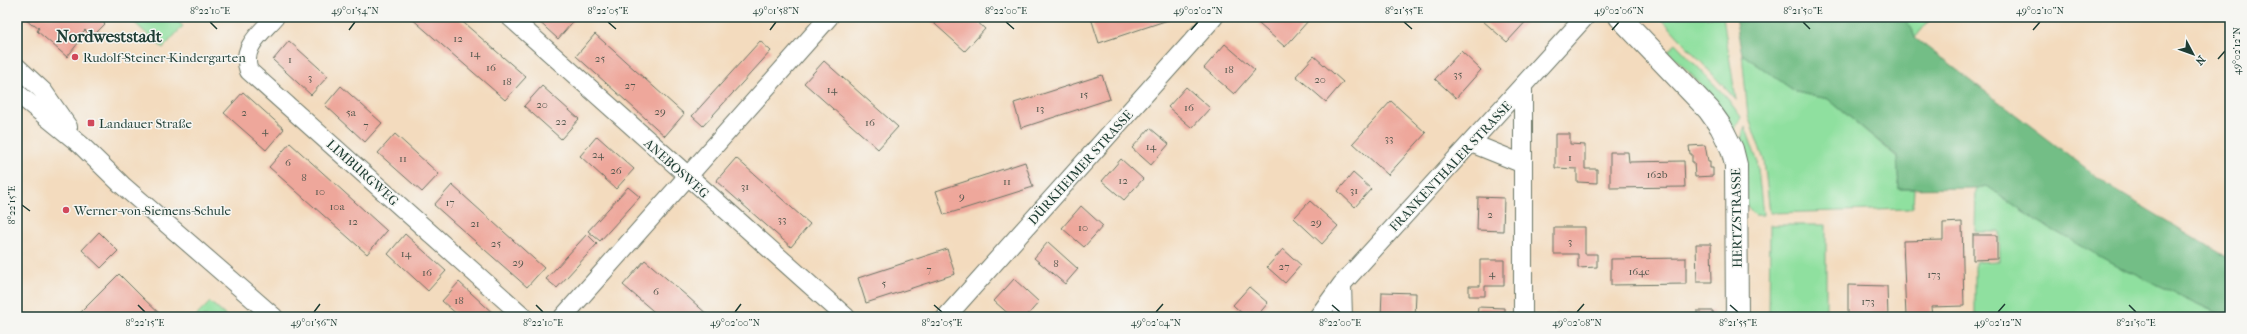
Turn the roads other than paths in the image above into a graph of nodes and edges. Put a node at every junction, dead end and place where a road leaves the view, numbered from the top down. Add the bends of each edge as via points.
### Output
1 (275, 17) edge
2 (510, 17) edge
3 (829, 17) edge
4 (1214, 17) edge
5 (1585, 17) edge
6 (1620, 17) edge
7 (17, 67) edge
8 (1523, 87) junction
9 (17, 92) edge
10 (78, 142) junction
11 (1471, 143) junction
12 (1523, 164) junction
13 (688, 177) junction
14 (1342, 284) junction
15 (274, 317) edge
16 (524, 317) edge
17 (563, 317) edge
18 (846, 317) edge
19 (946, 317) edge
20 (1318, 317) edge
21 (1343, 317) edge
22 (1523, 317) edge
23 (1737, 317) edge

1 - 16 street, LIMBURGWEG via 246,53 249,71
2 - 13 street, ANEBOSWEG
3 - 13 street
4 - 19 street, DÜRKHEIMER STRASSE
5 - 8 street, FRANKENTHALER STRASSE
6 - 23 main road, HERTZSTRASSE via 1709,110 1732,149 1736,165
7 - 10 street via 43,91
8 - 11 street, FRANKENTHALER STRASSE
8 - 12 street
9 - 10 street
10 - 15 street via 122,185
11 - 12 street
11 - 14 street, FRANKENTHALER STRASSE
12 - 22 street
13 - 17 street
13 - 18 street, ANEBOSWEG
14 - 20 street, FRANKENTHALER STRASSE
14 - 21 street

